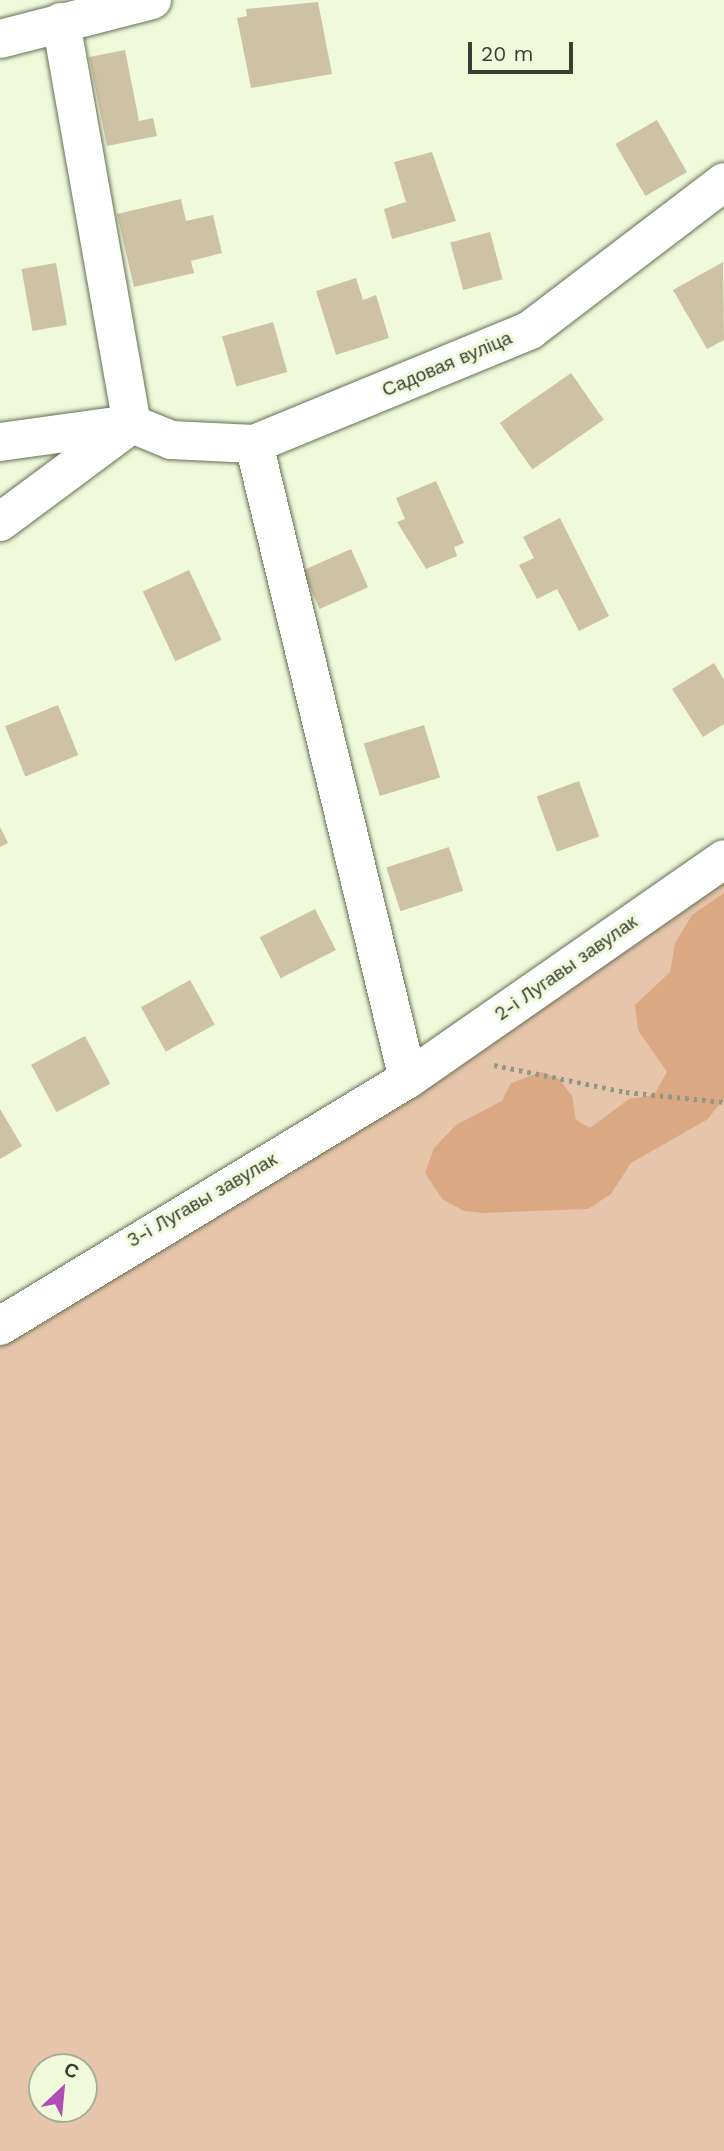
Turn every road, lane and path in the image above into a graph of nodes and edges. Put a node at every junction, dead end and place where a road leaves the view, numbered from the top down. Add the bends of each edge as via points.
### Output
1 (152, 0) edge
2 (61, 22) junction
3 (0, 39) edge
4 (724, 182) edge
5 (132, 424) junction
6 (0, 442) edge
7 (254, 444) junction
8 (0, 522) edge
9 (724, 859) edge
10 (417, 1073) junction
11 (724, 1102) edge
12 (0, 1326) edge

1 - 2 street
2 - 3 street
2 - 5 street
4 - 7 street, Садовая вуліца via 530,330
5 - 6 street
5 - 7 street, Садовая вуліца via 171,440
5 - 8 street
7 - 10 street
9 - 10 street, 2-і Лугавы завулак
10 - 11 path via 507,1065 626,1092
10 - 12 street, 3-і Лугавы завулак

